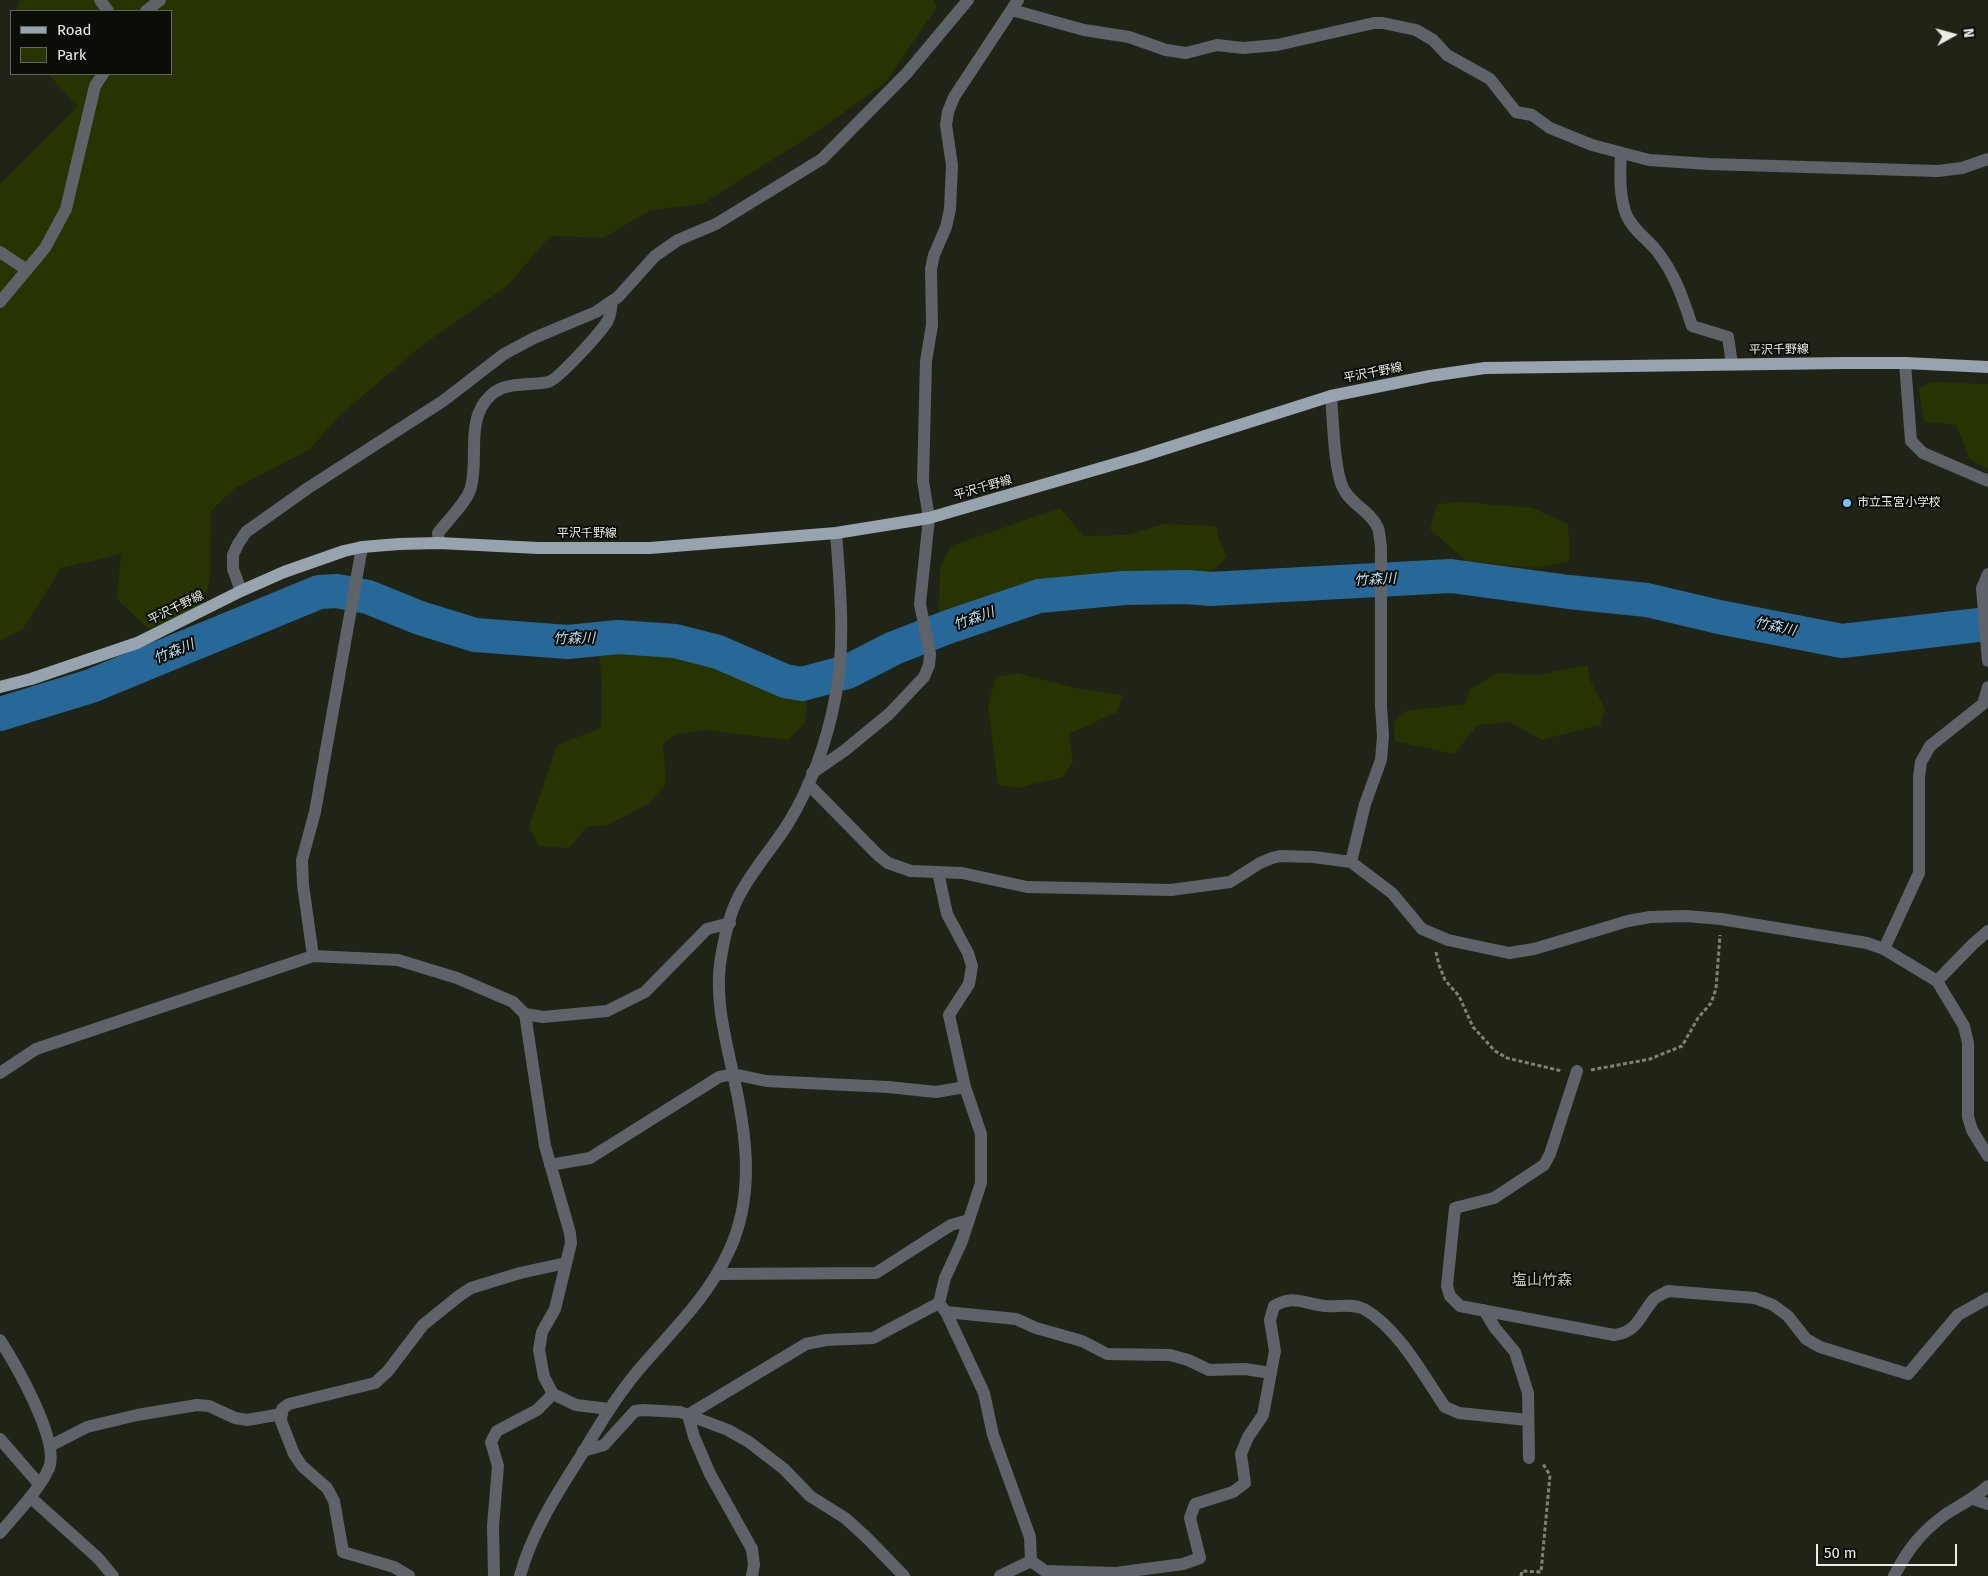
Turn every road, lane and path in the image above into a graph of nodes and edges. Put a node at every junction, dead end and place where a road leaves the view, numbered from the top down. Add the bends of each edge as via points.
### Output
1 (160, 0) edge
2 (968, 0) edge
3 (1015, 5) edge
4 (147, 10) edge
5 (102, 75) edge
6 (1621, 153) junction
7 (1988, 159) edge
8 (0, 252) edge
9 (27, 270) junction
10 (612, 301) junction
11 (0, 302) edge
12 (1905, 363) junction
13 (1732, 364) junction
14 (1988, 367) edge
15 (1331, 396) junction
16 (1988, 481) edge
17 (929, 518) junction
18 (836, 533) junction
19 (439, 543) junction
20 (362, 547) junction
21 (1988, 574) edge
22 (242, 591) junction
23 (1988, 662) edge
24 (0, 687) edge
25 (1988, 687) edge
26 (810, 778) junction
27 (1351, 862) junction
28 (938, 872) junction
29 (1721, 919) junction
30 (730, 923) junction
31 (1988, 931) edge
32 (1434, 934) junction
33 (1884, 949) junction
34 (313, 956) junction
35 (1937, 981) junction
36 (525, 1014) junction
37 (1576, 1071) junction
38 (0, 1073) edge
39 (733, 1074) junction
40 (965, 1087) junction
41 (1988, 1156) edge
42 (550, 1165) junction
43 (970, 1220) junction
44 (566, 1263) junction
45 (717, 1274) junction
46 (1988, 1298) edge
47 (943, 1307) junction
48 (1484, 1310) junction
49 (0, 1340) edge
50 (1271, 1373) junction
51 (553, 1394) junction
52 (609, 1408) junction
53 (282, 1414) junction
54 (688, 1415) junction
55 (1528, 1420) junction
56 (0, 1439) edge
57 (50, 1446) junction
58 (583, 1451) junction
59 (1529, 1458) joint
60 (39, 1484) junction
61 (1988, 1486) edge
62 (30, 1497) junction
63 (1973, 1499) junction
64 (1988, 1504) edge
65 (0, 1533) edge
66 (1031, 1561) junction
67 (113, 1576) edge
68 (409, 1576) edge
69 (494, 1576) edge
70 (520, 1576) edge
71 (752, 1576) edge
72 (904, 1576) edge
73 (1000, 1576) edge
74 (1521, 1576) edge
75 (1894, 1576) edge

1 - 4 street
2 - 10 street via 907,73 822,159 716,224 678,240 655,256
3 - 6 street via 1084,30 1129,37 1166,50 1186,53 1217,46 1277,45 1374,23 1416,30 1433,40 1447,55 1490,79 1516,112 1532,115 1550,128 1592,145
3 - 17 street via 954,97 948,112 946,125 952,165 950,209 931,270 932,324 926,361 924,481
5 - 9 street via 95,86 66,209 45,248
6 - 7 street via 1649,160 1709,164 1938,171 1962,168
6 - 13 street via 1620,179 1626,212 1632,225 1656,250 1678,284 1692,326 1728,337
8 - 9 street
9 - 11 street
10 - 19 street via 608,320 554,380 498,389 481,408 475,424 471,489 438,533
10 - 22 street via 596,312 504,354 443,400 246,532 233,556 233,569
12 - 13 main road, 平沢千野線
12 - 14 main road, 平沢千野線
12 - 16 street via 1911,441 1923,453
13 - 15 main road, 平沢千野線 via 1485,368
15 - 17 main road, 平沢千野線 via 1139,457
15 - 27 street via 1342,488 1367,512 1378,528 1381,547 1381,760 1365,804
17 - 18 main road, 平沢千野線
17 - 26 street via 920,604 930,654 924,677 889,714
18 - 19 main road, 平沢千野線 via 650,548 538,548
18 - 26 street via 841,644 836,697 826,737
19 - 20 main road, 平沢千野線
20 - 22 main road, 平沢千野線 via 316,561
20 - 34 street via 315,812 302,860 302,885
21 - 23 street via 1982,588
22 - 24 main road, 平沢千野線 via 136,643
25 - 33 street via 1983,704 1930,746 1921,762 1919,873
26 - 28 street via 888,863 911,871
26 - 30 street via 789,823 736,900
27 - 28 street via 1280,856 1260,863 1230,882 1171,890 1028,887 962,873
27 - 32 street via 1392,893 1422,929
28 - 40 street via 947,914 972,966 969,984 948,1015
29 - 32 street via 1686,916 1628,920 1534,949 1509,953
29 - 33 street via 1867,943
29 - 37 path via 1716,989 1711,1003 1682,1046 1650,1059
30 - 36 street via 707,929 645,992 607,1011 544,1017
30 - 39 street via 720,965 719,996
31 - 35 street
32 - 37 path via 1445,980 1459,996 1473,1028 1496,1051 1507,1058 1558,1071
33 - 35 street
34 - 36 street via 398,960 458,978 514,1002
34 - 38 street via 36,1049
35 - 41 street via 1964,1026 1968,1043 1968,1117
36 - 42 street
37 - 48 street via 1544,1165 1494,1198 1454,1208 1447,1286 1450,1296 1460,1306
39 - 40 street via 766,1081 936,1092
39 - 42 street via 719,1078 590,1158
39 - 45 street via 744,1124 747,1178 734,1239
40 - 43 street via 981,1134 981,1183
42 - 44 street via 570,1233
43 - 45 street via 952,1225 876,1273
43 - 47 street via 945,1278
44 - 51 street via 539,1350 544,1377
44 - 53 street via 471,1288 424,1325 375,1383 289,1404 282,1409
45 - 52 street via 695,1308
46 - 48 street via 1958,1316 1908,1374 1820,1347 1806,1338 1788,1316 1755,1298 1668,1292 1655,1298 1626,1334 1614,1335
47 - 50 street via 1016,1319 1082,1341 1107,1354 1170,1355 1209,1370 1244,1369
47 - 54 street via 873,1338 806,1344
47 - 66 street via 984,1393 993,1434 1030,1538
48 - 55 street via 1515,1352 1528,1393
49 - 57 street via 30,1391
50 - 55 street via 1275,1350 1270,1320 1274,1306 1297,1299 1325,1306 1345,1305 1363,1309 1392,1332 1445,1407 1459,1413
50 - 66 street via 1264,1415 1248,1437 1241,1454 1245,1483 1233,1492 1194,1504 1190,1518 1200,1558 1183,1564 1116,1572 1045,1571
51 - 52 street via 576,1405
51 - 69 street via 538,1410 497,1431 491,1442 498,1466 493,1526
52 - 58 street
53 - 57 street via 247,1420 209,1406 196,1405 87,1427
53 - 68 street via 281,1421 294,1454 302,1466 327,1488 334,1501 343,1552 394,1567
54 - 58 street via 635,1411 604,1445
54 - 71 street via 710,1474 752,1549
54 - 72 street via 749,1442 810,1496 845,1518
55 - 59 street
56 - 60 street
57 - 60 street via 51,1459
58 - 70 street via 525,1557
59 - 74 path via 1545,1464 1550,1475 1541,1572 1522,1571
60 - 62 street
61 - 63 street
62 - 65 street
62 - 67 street via 98,1558
63 - 64 street
63 - 75 street via 1925,1532 1907,1551
66 - 73 street

